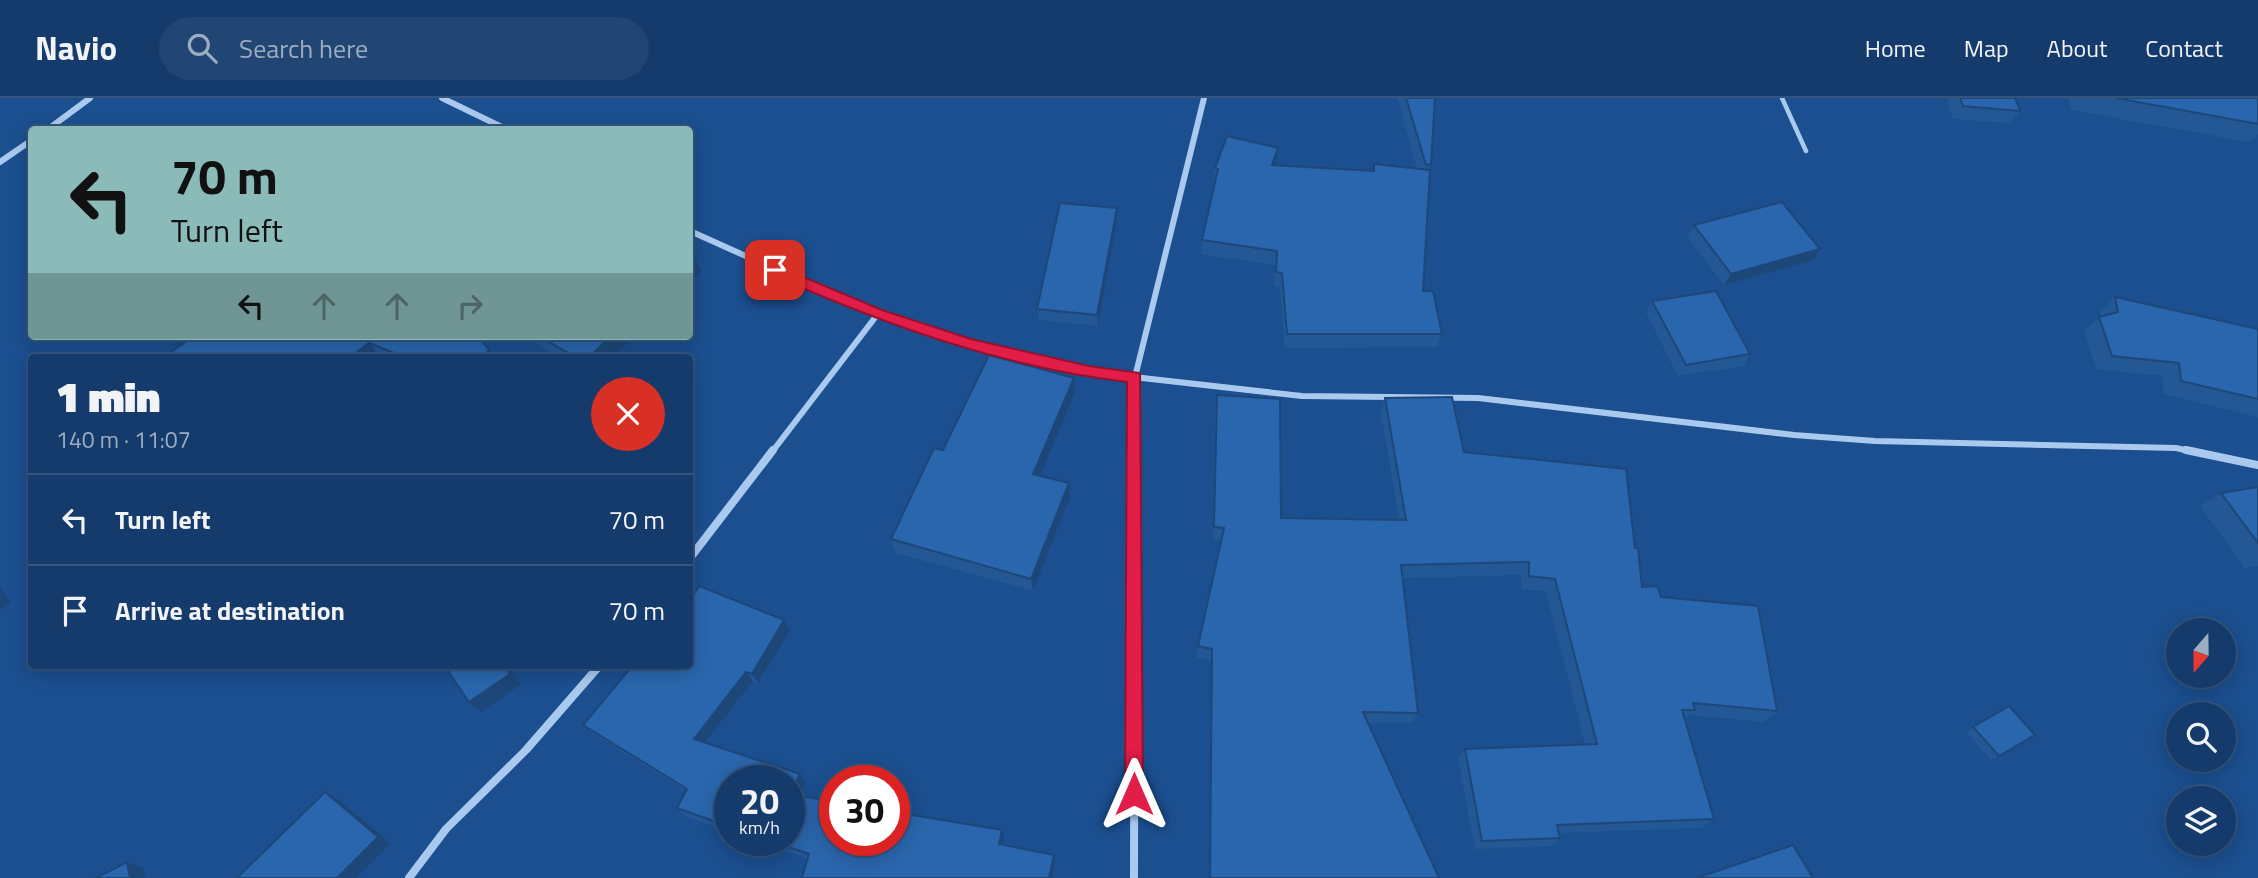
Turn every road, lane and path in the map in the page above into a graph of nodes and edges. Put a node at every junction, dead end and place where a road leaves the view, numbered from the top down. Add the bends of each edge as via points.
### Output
1 (90, 98) edge
2 (442, 98) edge
3 (1204, 98) edge
4 (1782, 98) edge
5 (52, 126) edge
6 (500, 126) edge
7 (28, 143) edge
8 (1806, 151) dead end
9 (0, 162) edge
10 (693, 233) edge
11 (877, 314) junction
12 (1135, 377) junction
13 (2258, 465) edge
14 (693, 554) edge
15 (597, 669) edge
16 (409, 878) edge
17 (1134, 878) edge

1 - 5 street
2 - 6 street
3 - 12 street
4 - 8 lane
7 - 9 street
10 - 11 street
11 - 12 street via 971,345 1089,372
11 - 14 street
12 - 13 street via 1302,396 1478,398 1861,440 2176,448
12 - 17 street
15 - 16 street via 526,750 446,828

